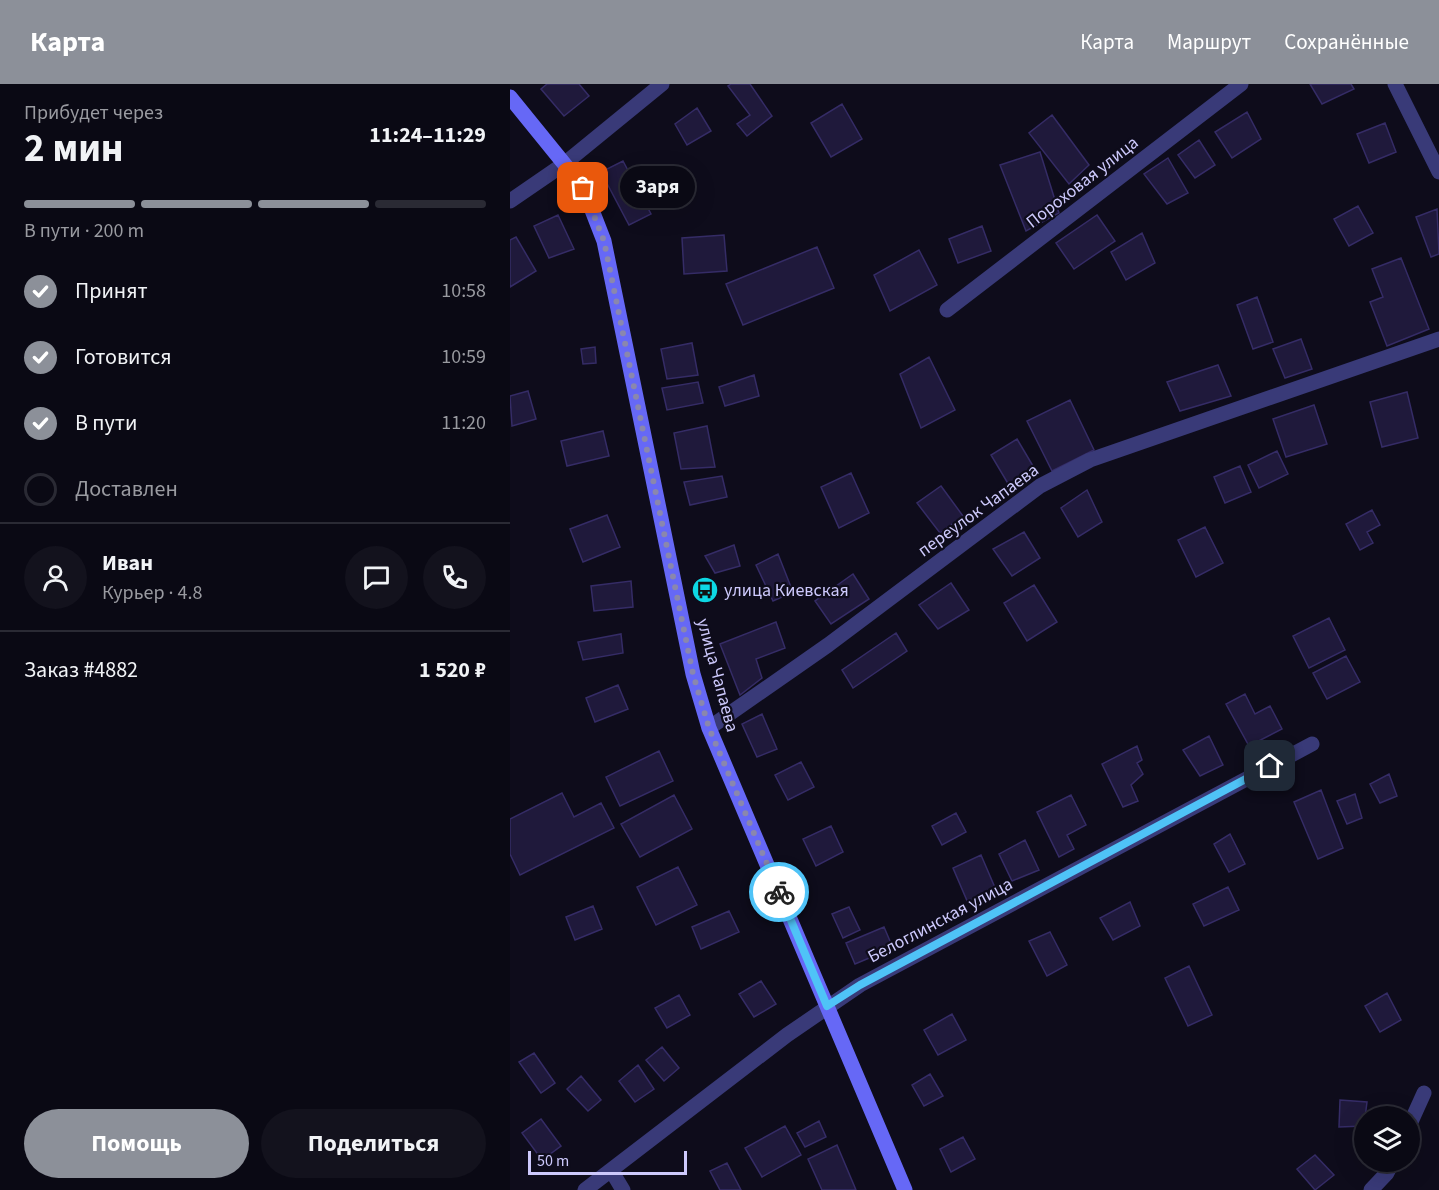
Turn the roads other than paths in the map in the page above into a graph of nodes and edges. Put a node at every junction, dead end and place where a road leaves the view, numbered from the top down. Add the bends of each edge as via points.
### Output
1 (662, 84) edge
2 (1241, 84) edge
3 (1395, 84) edge
4 (510, 97) edge
5 (564, 164) junction
6 (1439, 172) edge
7 (510, 201) edge
8 (947, 310) dead end
9 (1439, 339) edge
10 (709, 728) junction
11 (1312, 744) dead end
12 (827, 1006) junction
13 (1424, 1093) dead end
14 (1418, 1106) edge
15 (611, 1170) junction
16 (1388, 1172) edge
17 (585, 1190) edge
18 (623, 1190) edge
19 (905, 1190) edge
20 (1371, 1190) edge

1 - 5 street
2 - 8 street, Пороховая улица
3 - 6 street
4 - 5 main road, улица Чапаева
5 - 7 street
5 - 10 main road, улица Чапаева via 583,188 604,241 693,674
9 - 10 street, переулок Чапаева via 1090,460 1040,486 828,645
10 - 12 main road, улица Чапаева
11 - 12 street, Белоглинская улица
12 - 15 street, Белоглинская улица
12 - 19 main road, улица Чапаева
13 - 14 street
15 - 17 street, Белоглинская улица
15 - 18 street
16 - 20 street

